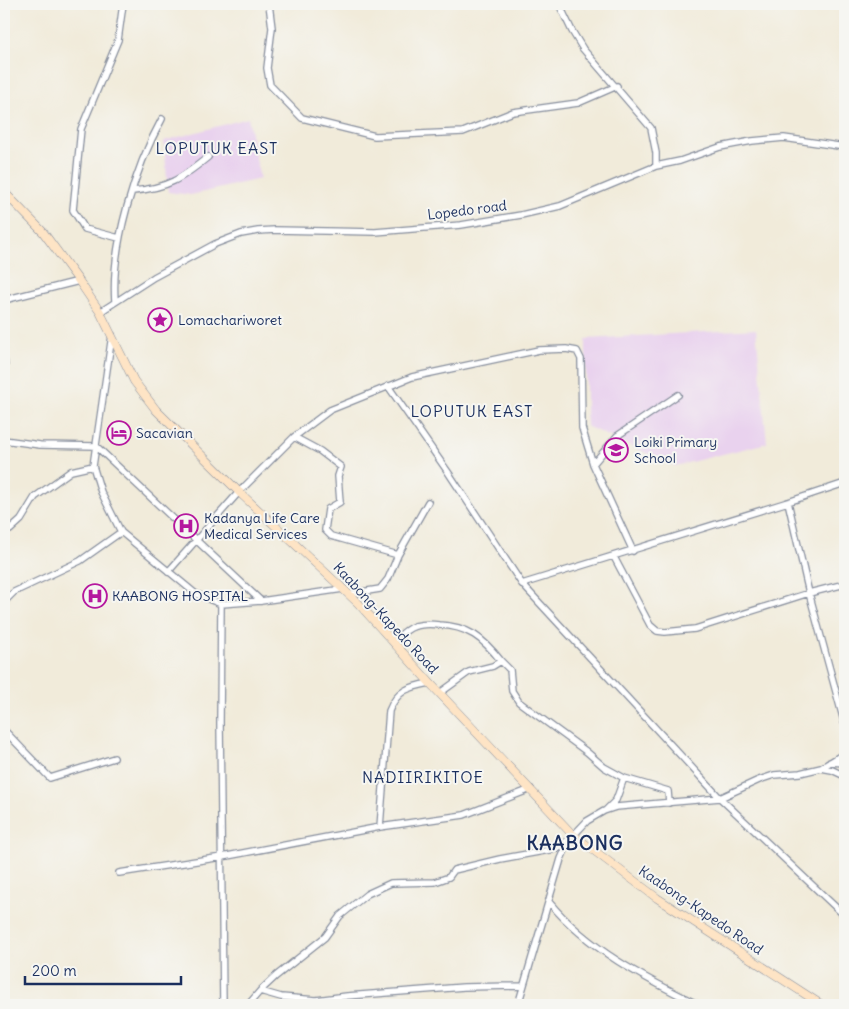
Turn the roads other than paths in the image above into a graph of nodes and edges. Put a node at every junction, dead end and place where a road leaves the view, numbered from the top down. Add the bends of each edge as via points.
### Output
1 (123, 4) edge
2 (269, 4) edge
3 (559, 4) edge
4 (617, 86) junction
5 (162, 119) dead end
6 (845, 147) edge
7 (208, 157) dead end
8 (656, 166) junction
9 (133, 191) junction
10 (4, 192) edge
11 (119, 238) junction
12 (79, 281) junction
13 (4, 300) edge
14 (115, 302) junction
15 (100, 312) junction
16 (112, 335) junction
17 (4, 359) edge
18 (4, 386) edge
19 (388, 386) junction
20 (678, 396) dead end
21 (294, 437) junction
22 (4, 440) edge
23 (96, 446) junction
24 (592, 464) junction
25 (93, 466) junction
26 (845, 483) edge
27 (239, 492) junction
28 (428, 502) dead end
29 (788, 502) junction
30 (4, 532) edge
31 (121, 532) junction
32 (195, 540) junction
33 (633, 551) junction
34 (398, 555) junction
35 (614, 556) junction
36 (168, 572) junction
37 (522, 584) junction
38 (845, 584) edge
39 (346, 591) junction
40 (809, 593) junction
41 (261, 601) junction
42 (4, 602) edge
43 (221, 604) junction
44 (393, 642) junction
45 (501, 661) junction
46 (430, 683) junction
47 (440, 693) junction
48 (845, 725) edge
49 (4, 730) edge
50 (845, 752) edge
51 (114, 758) dead end
52 (830, 762) junction
53 (845, 763) edge
54 (822, 768) junction
55 (845, 776) edge
56 (624, 778) junction
57 (531, 789) junction
58 (720, 798) junction
59 (669, 803) junction
60 (604, 811) junction
61 (380, 827) junction
62 (571, 836) junction
63 (222, 857) junction
64 (119, 872) dead end
65 (548, 902) junction
66 (845, 916) edge
67 (523, 986) junction
68 (260, 991) junction
69 (812, 1002) edge
70 (223, 1005) edge
71 (248, 1005) edge
72 (518, 1005) edge
73 (699, 1005) edge
74 (822, 1005) edge

1 - 11 street via 118,40 81,130 73,210 85,229
2 - 4 street via 272,28 267,68 270,85 302,118 375,136 463,132 512,112 578,103
3 - 4 street via 583,49
4 - 8 street via 651,128
5 - 9 street via 150,141
6 - 8 street, Lopedo road via 784,138 752,141
7 - 9 street via 165,186
8 - 14 street, Lopedo road via 560,206 461,225 375,232 275,230 240,234 154,277
9 - 11 street
10 - 12 main road, Kaabong-Kapedo Road via 43,232
11 - 14 street
12 - 13 street
12 - 15 main road, Kaabong-Kapedo Road
14 - 15 street, Lopedo road
15 - 16 main road, Kaabong-Kapedo Road
16 - 23 street
16 - 27 main road, Kaabong-Kapedo Road via 134,381 156,410
17 - 18 street
19 - 21 street via 330,410
19 - 24 street via 412,377 539,350 576,351 581,358 582,428
19 - 37 street
20 - 24 street via 617,436
21 - 27 street
21 - 34 street via 341,467 338,476 340,502 328,509 325,530 331,536
22 - 23 street via 40,445
23 - 25 street
23 - 32 street
24 - 33 street
25 - 30 street via 71,471 35,497 21,520
25 - 31 street via 101,492
26 - 29 street
27 - 32 street
27 - 39 main road, Kaabong-Kapedo Road
28 - 34 street
29 - 33 street
29 - 40 street
31 - 36 street
31 - 42 street via 80,561 14,592
32 - 36 street
32 - 41 street
33 - 35 street
34 - 39 street via 380,589
35 - 37 street
35 - 40 street via 650,624 657,631 695,629
36 - 43 street via 196,594
37 - 58 street
38 - 40 street
39 - 41 street
39 - 44 main road, Kaabong-Kapedo Road
40 - 48 street
41 - 43 street
43 - 63 street
44 - 45 street via 414,626 454,626 476,634
44 - 46 main road, Kaabong-Kapedo Road
45 - 47 street via 468,672
45 - 56 street via 510,670 512,691 519,702 604,767
46 - 47 main road, Kaabong-Kapedo Road
46 - 61 street via 404,690 389,712
47 - 57 main road, Kaabong-Kapedo Road
49 - 51 street via 50,778
50 - 52 street
52 - 53 street
52 - 54 street
54 - 55 street
54 - 58 street via 774,774
56 - 59 street via 668,791
56 - 60 street via 616,800
57 - 61 street via 464,815
57 - 62 main road, Kaabong-Kapedo Road
58 - 59 street
58 - 66 street
59 - 60 street via 616,807
60 - 62 street
61 - 63 street
62 - 65 street
62 - 68 street via 555,849 454,870 448,877 435,882 391,883 367,894 340,916 325,937
62 - 69 main road, Kaabong-Kapedo Road
63 - 64 street
63 - 70 street
65 - 67 street
65 - 73 street via 566,922 609,956 640,976
67 - 68 street via 464,987 316,1000 280,998
67 - 72 street
68 - 71 street
69 - 74 main road, Kaabong-Kapedo Road

